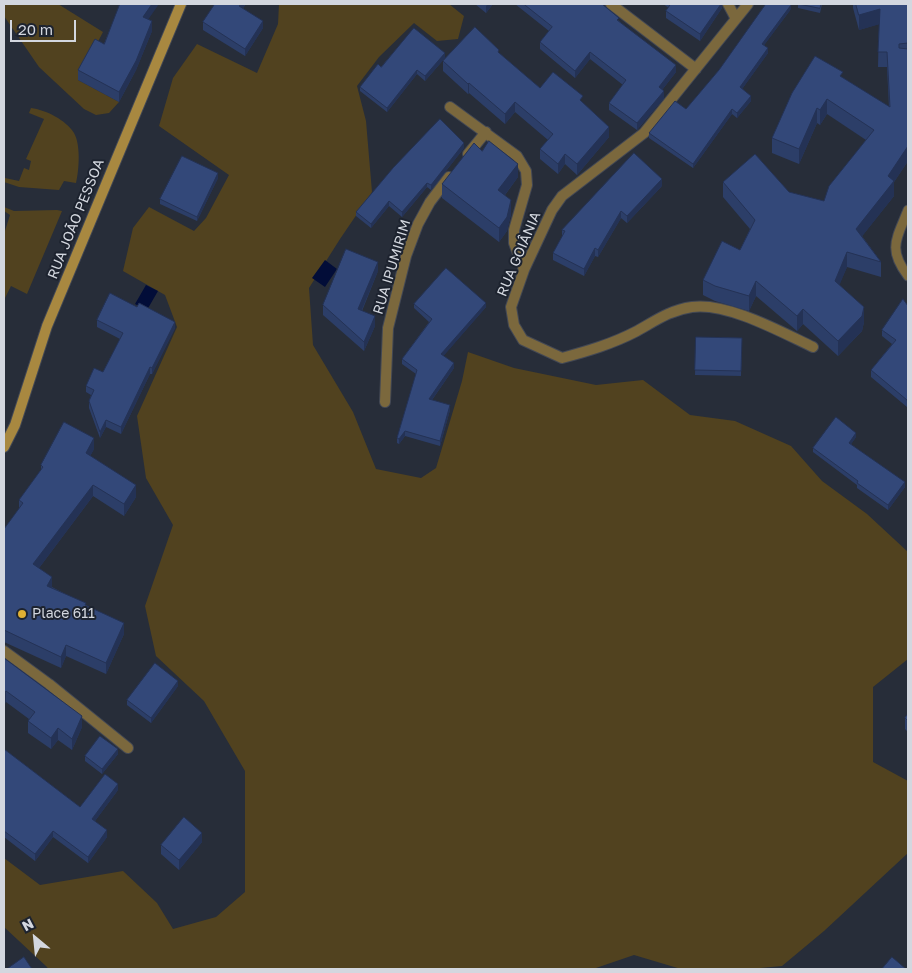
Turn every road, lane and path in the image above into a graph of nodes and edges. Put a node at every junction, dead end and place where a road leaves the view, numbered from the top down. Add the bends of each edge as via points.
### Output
1 (181, 4) edge
2 (611, 4) edge
3 (728, 4) edge
4 (748, 4) edge
5 (736, 19) junction
6 (696, 69) junction
7 (450, 107) dead end
8 (486, 132) junction
9 (908, 210) edge
10 (524, 270) junction
11 (908, 276) edge
12 (814, 347) dead end
13 (385, 402) dead end
14 (4, 447) edge
15 (4, 650) edge
16 (128, 748) dead end

1 - 14 main road, RUA JOÃO PESSOA via 47,326 15,425
2 - 6 street
3 - 5 street
4 - 5 street, RUA GOIÂNIA
5 - 6 street, RUA GOIÂNIA
6 - 10 street, RUA GOIÂNIA via 644,133 562,196 552,210
7 - 8 street
8 - 10 street via 517,156 526,171 528,185 514,230 514,243
8 - 13 street, RUA IPUMIRIM via 430,202 406,256 388,328
9 - 11 lane via 894,250
10 - 12 street, RUA GOIÂNIA via 510,306 514,325 523,340 562,358 597,349 662,316 692,307 718,308
15 - 16 street

